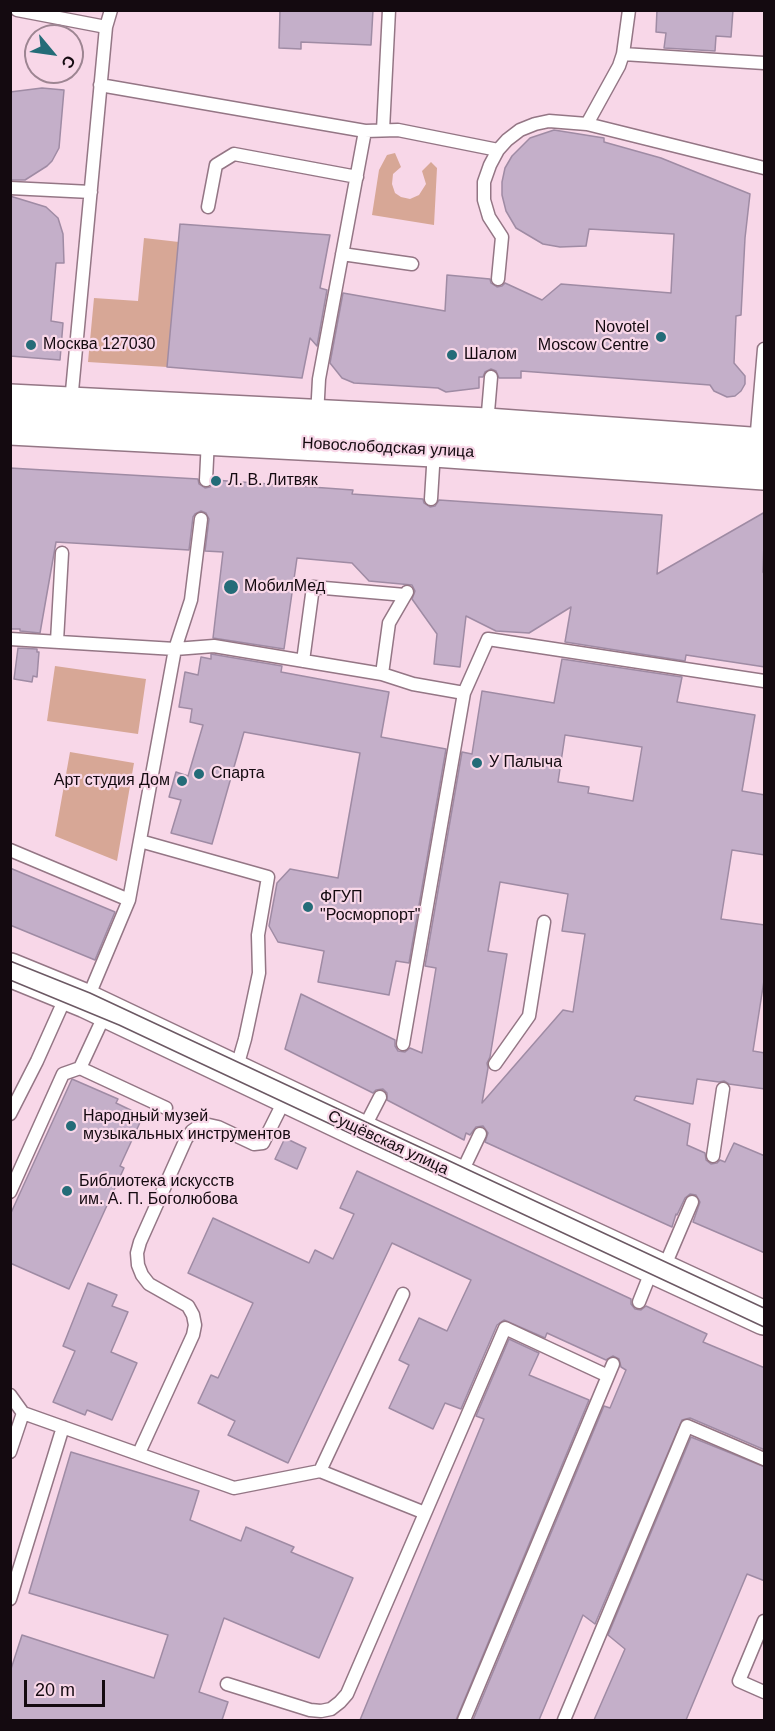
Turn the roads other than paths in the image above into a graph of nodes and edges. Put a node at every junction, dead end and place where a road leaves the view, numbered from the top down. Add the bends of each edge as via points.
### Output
1 (17, 10) edge
2 (111, 10) edge
3 (389, 10) edge
4 (628, 10) edge
5 (106, 27) junction
6 (623, 54) junction
7 (765, 63) edge
8 (100, 85) junction
9 (587, 124) junction
10 (383, 130) junction
11 (365, 131) junction
12 (498, 150) junction
13 (765, 168) edge
14 (357, 177) junction
15 (10, 188) edge
16 (91, 192) junction
17 (208, 207) dead end
18 (342, 254) junction
19 (412, 264) dead end
20 (498, 279) dead end
21 (765, 349) edge
22 (491, 377) dead end
23 (10, 401) edge
24 (71, 404) junction
25 (317, 416) junction
26 (487, 425) junction
27 (10, 428) edge
28 (208, 438) junction
29 (434, 450) junction
30 (762, 454) edge
31 (206, 480) dead end
32 (431, 499) dead end
33 (201, 519) dead end
34 (62, 553) dead end
35 (10, 639) edge
36 (57, 641) junction
37 (175, 649) junction
38 (303, 661) junction
39 (382, 674) junction
40 (765, 681) edge
41 (464, 693) junction
42 (140, 841) junction
43 (10, 850) edge
44 (129, 900) junction
45 (544, 922) dead end
46 (10, 970) edge
47 (87, 1002) junction
48 (403, 1044) dead end
49 (495, 1064) dead end
50 (80, 1068) junction
51 (235, 1071) junction
52 (723, 1089) dead end
53 (287, 1095) junction
54 (380, 1096) dead end
55 (166, 1108) dead end
56 (10, 1114) edge
57 (362, 1132) junction
58 (480, 1134) dead end
59 (712, 1156) dead end
60 (459, 1177) junction
61 (10, 1192) edge
62 (692, 1202) dead end
63 (658, 1269) junction
64 (404, 1294) dead end
65 (639, 1302) dead end
66 (765, 1318) edge
67 (613, 1364) dead end
68 (608, 1376) junction
69 (10, 1395) edge
70 (23, 1413) junction
71 (63, 1427) junction
72 (10, 1452) edge
73 (139, 1453) junction
74 (765, 1459) edge
75 (320, 1471) junction
76 (425, 1513) junction
77 (10, 1599) edge
78 (765, 1621) edge
79 (226, 1683) dead end
80 (765, 1692) edge
81 (464, 1720) edge
82 (564, 1720) edge

1 - 5 lane
2 - 5 lane
3 - 10 lane
4 - 6 lane
5 - 8 lane
6 - 7 lane
6 - 9 lane
8 - 11 lane
8 - 16 lane
9 - 12 lane via 535,124 520,130
9 - 13 lane
10 - 11 lane
10 - 12 lane
11 - 14 lane
12 - 20 lane via 484,182 484,200 502,237
14 - 17 lane via 234,154 216,165
14 - 18 lane
15 - 16 lane
16 - 24 lane
18 - 19 lane
18 - 25 lane via 319,379
21 - 30 lane
22 - 26 lane
23 - 24 main road, Новослободская улица
24 - 25 main road, Новослободская улица
25 - 26 main road, Новослободская улица
26 - 30 main road, Новослободская улица
27 - 28 main road, Новослободская улица
28 - 29 main road, Новослободская улица
28 - 31 lane
29 - 30 main road, Новослободская улица
29 - 32 lane
33 - 37 lane via 191,600
34 - 36 lane
35 - 36 lane
36 - 37 lane
37 - 38 lane via 214,646
37 - 42 lane
38 - 39 lane
38 - 39 lane via 313,587 406,593 389,623
39 - 41 lane
40 - 41 lane via 488,639
41 - 48 lane
42 - 44 lane
42 - 51 lane via 268,877 258,935 259,973
43 - 44 lane
44 - 47 lane
45 - 49 lane via 529,1016
46 - 47 main road, Сущёвская улица
47 - 50 lane
47 - 51 main road, Сущёвская улица
47 - 56 lane via 37,1061
50 - 55 lane
50 - 61 lane via 63,1074
51 - 53 main road, Сущёвская улица
52 - 59 lane
53 - 57 main road, Сущёвская улица
53 - 73 lane via 263,1143 254,1144 209,1125 192,1131 140,1242 137,1253 142,1275 149,1284 188,1306 195,1325
54 - 57 lane
57 - 60 main road, Сущёвская улица
58 - 60 lane
60 - 63 main road, Сущёвская улица
62 - 63 lane
63 - 65 lane
63 - 66 main road, Сущёвская улица
64 - 75 lane
67 - 68 lane
68 - 76 lane via 505,1328
68 - 81 lane
69 - 70 lane
70 - 71 lane
70 - 72 lane
71 - 73 lane
71 - 77 lane
73 - 75 lane via 234,1488
74 - 82 lane via 687,1426
75 - 76 lane
76 - 79 lane via 340,1702 321,1712
78 - 80 lane via 739,1682

